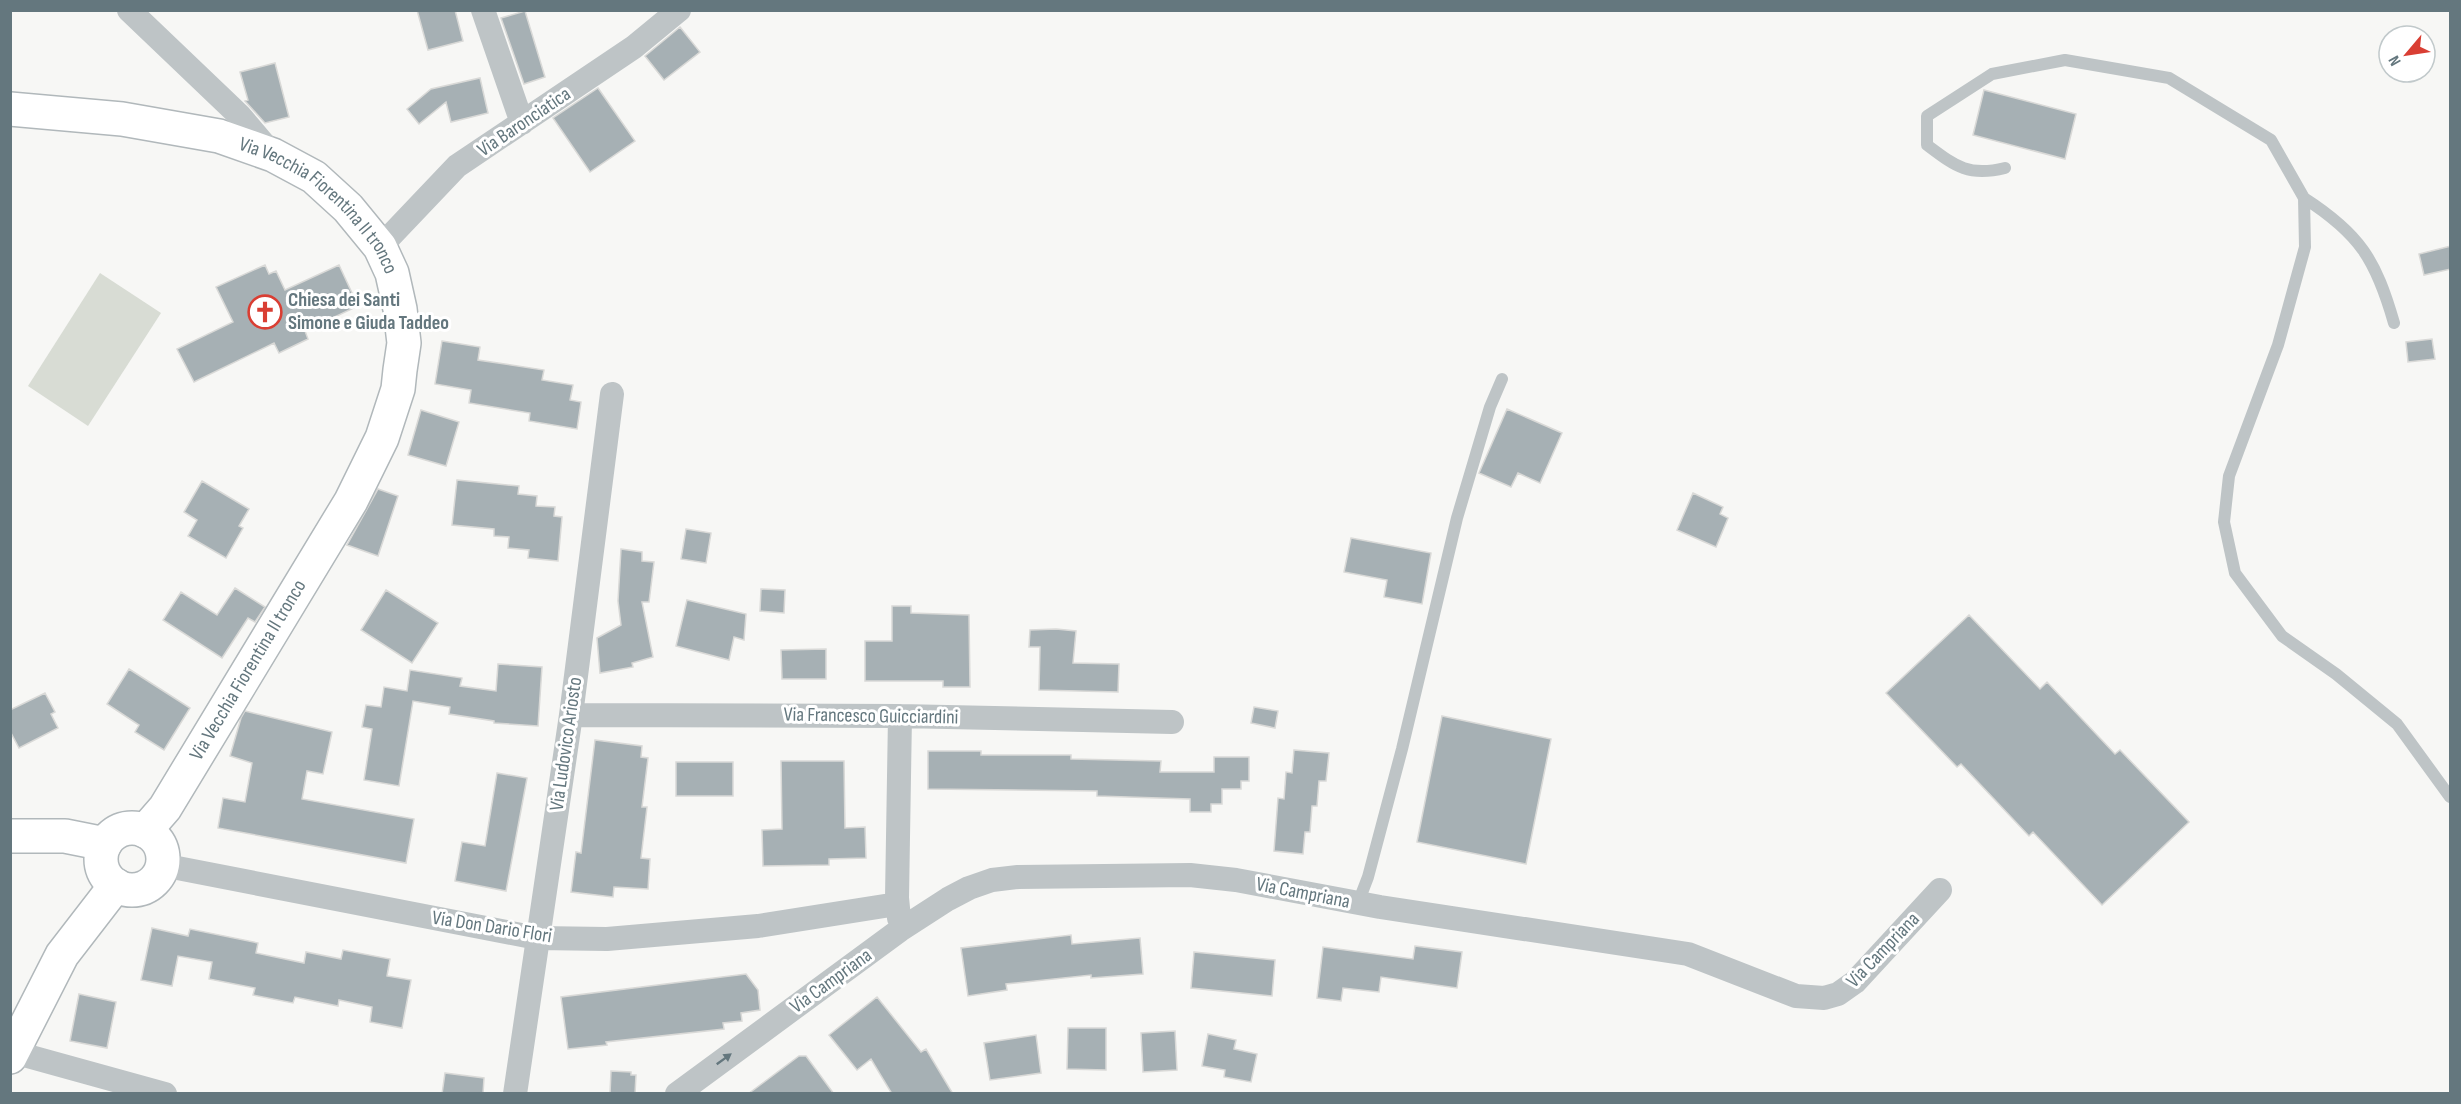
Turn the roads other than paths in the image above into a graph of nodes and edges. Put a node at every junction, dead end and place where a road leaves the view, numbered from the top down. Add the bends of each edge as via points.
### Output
1 (129, 10) edge
2 (483, 10) edge
3 (679, 10) edge
4 (10, 109) edge
5 (522, 123) junction
6 (273, 155) junction
7 (2005, 168) dead end
8 (2304, 198) junction
9 (380, 247) junction
10 (2394, 323) dead end
11 (1502, 379) dead end
12 (612, 394) dead end
13 (571, 715) junction
14 (900, 716) junction
15 (1172, 722) dead end
16 (2451, 797) edge
17 (145, 831) junction
18 (10, 836) edge
19 (105, 844) junction
20 (162, 865) junction
21 (116, 885) junction
22 (1940, 890) dead end
23 (1358, 903) junction
24 (897, 904) junction
25 (900, 930) junction
26 (537, 938) junction
27 (12, 1054) edge
28 (165, 1094) edge
29 (515, 1094) edge
30 (677, 1094) edge

1 - 6 street via 240,116
2 - 5 street
3 - 5 street, Via Baronciatica via 634,47
4 - 6 street, Via Vecchia Fiorentina II tronco via 122,119 208,134
5 - 9 street, Via Baronciatica via 458,166
6 - 9 street, Via Vecchia Fiorentina II tronco via 314,177 348,208
7 - 8 lane via 1987,173 1957,167 1927,145 1927,116 1992,74 2065,60 2169,78 2271,140
8 - 10 lane via 2335,218 2366,252 2383,285
8 - 16 lane via 2305,247 2278,345 2229,476 2224,522 2235,573 2282,636 2397,724
9 - 17 street, Via Vecchia Fiorentina II tronco via 392,273 404,343 398,389 382,438 351,501 165,808
11 - 23 lane via 1457,518 1402,749
12 - 13 street, Via Ludovico Ariosto
13 - 14 street, Via Francesco Guicciardini
13 - 26 street, Via Ludovico Ariosto
14 - 15 street, Via Francesco Guicciardini
14 - 24 street
17 - 19 street via 127,828 116,832
17 - 20 street via 160,845
18 - 19 street via 64,836
19 - 21 street via 100,859 104,873
20 - 21 street via 156,878 141,889
20 - 26 street, Via Don Dario Flori
21 - 27 street via 62,955
22 - 23 street, Via Campriana via 1855,982 1824,998 1781,991 1688,954
23 - 25 street, Via Campriana via 1190,875 1018,877 969,888
24 - 25 street
24 - 26 street, Via Don Dario Flori via 726,929 607,939
30 -> 25 street, Via Campriana
26 - 29 street, Via Ludovico Ariosto
27 - 28 street

